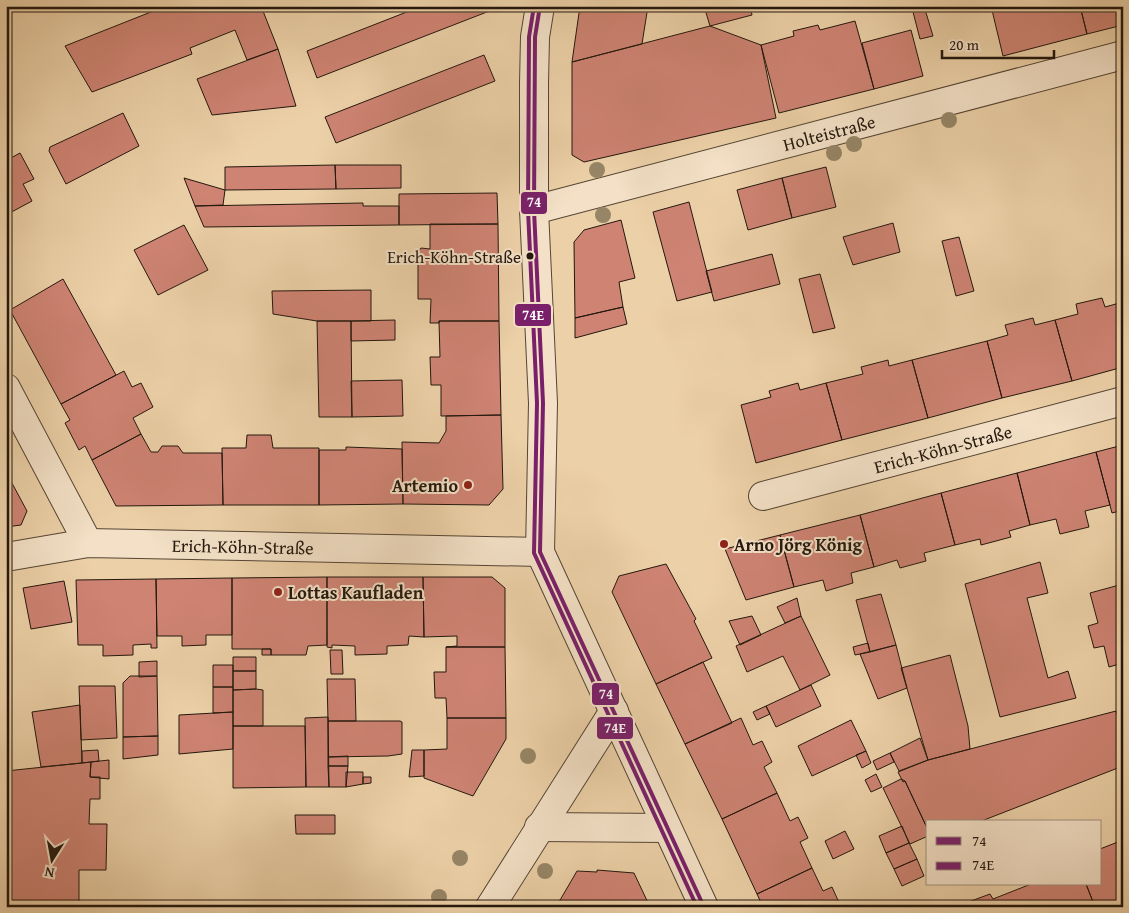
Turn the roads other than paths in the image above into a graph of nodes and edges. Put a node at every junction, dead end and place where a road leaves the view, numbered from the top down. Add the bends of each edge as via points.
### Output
1 (540, 6) edge
2 (1123, 55) edge
3 (534, 210) junction
4 (6, 388) edge
5 (1123, 401) edge
6 (763, 496) dead end
7 (88, 543) junction
8 (540, 552) junction
9 (6, 557) edge
10 (614, 711) junction
11 (539, 828) junction
12 (666, 828) junction
13 (490, 907) edge
14 (704, 907) edge

1 - 3 street via 535,37
2 - 3 street, Holteistraße
3 - 8 street via 543,403
4 - 7 street
5 - 6 street, Erich-Köhn-Straße
7 - 8 street, Erich-Köhn-Straße
7 - 9 street, Erich-Köhn-Straße
8 - 10 street
10 - 11 street
10 - 12 street
11 - 12 street
11 - 13 street
12 - 14 street

